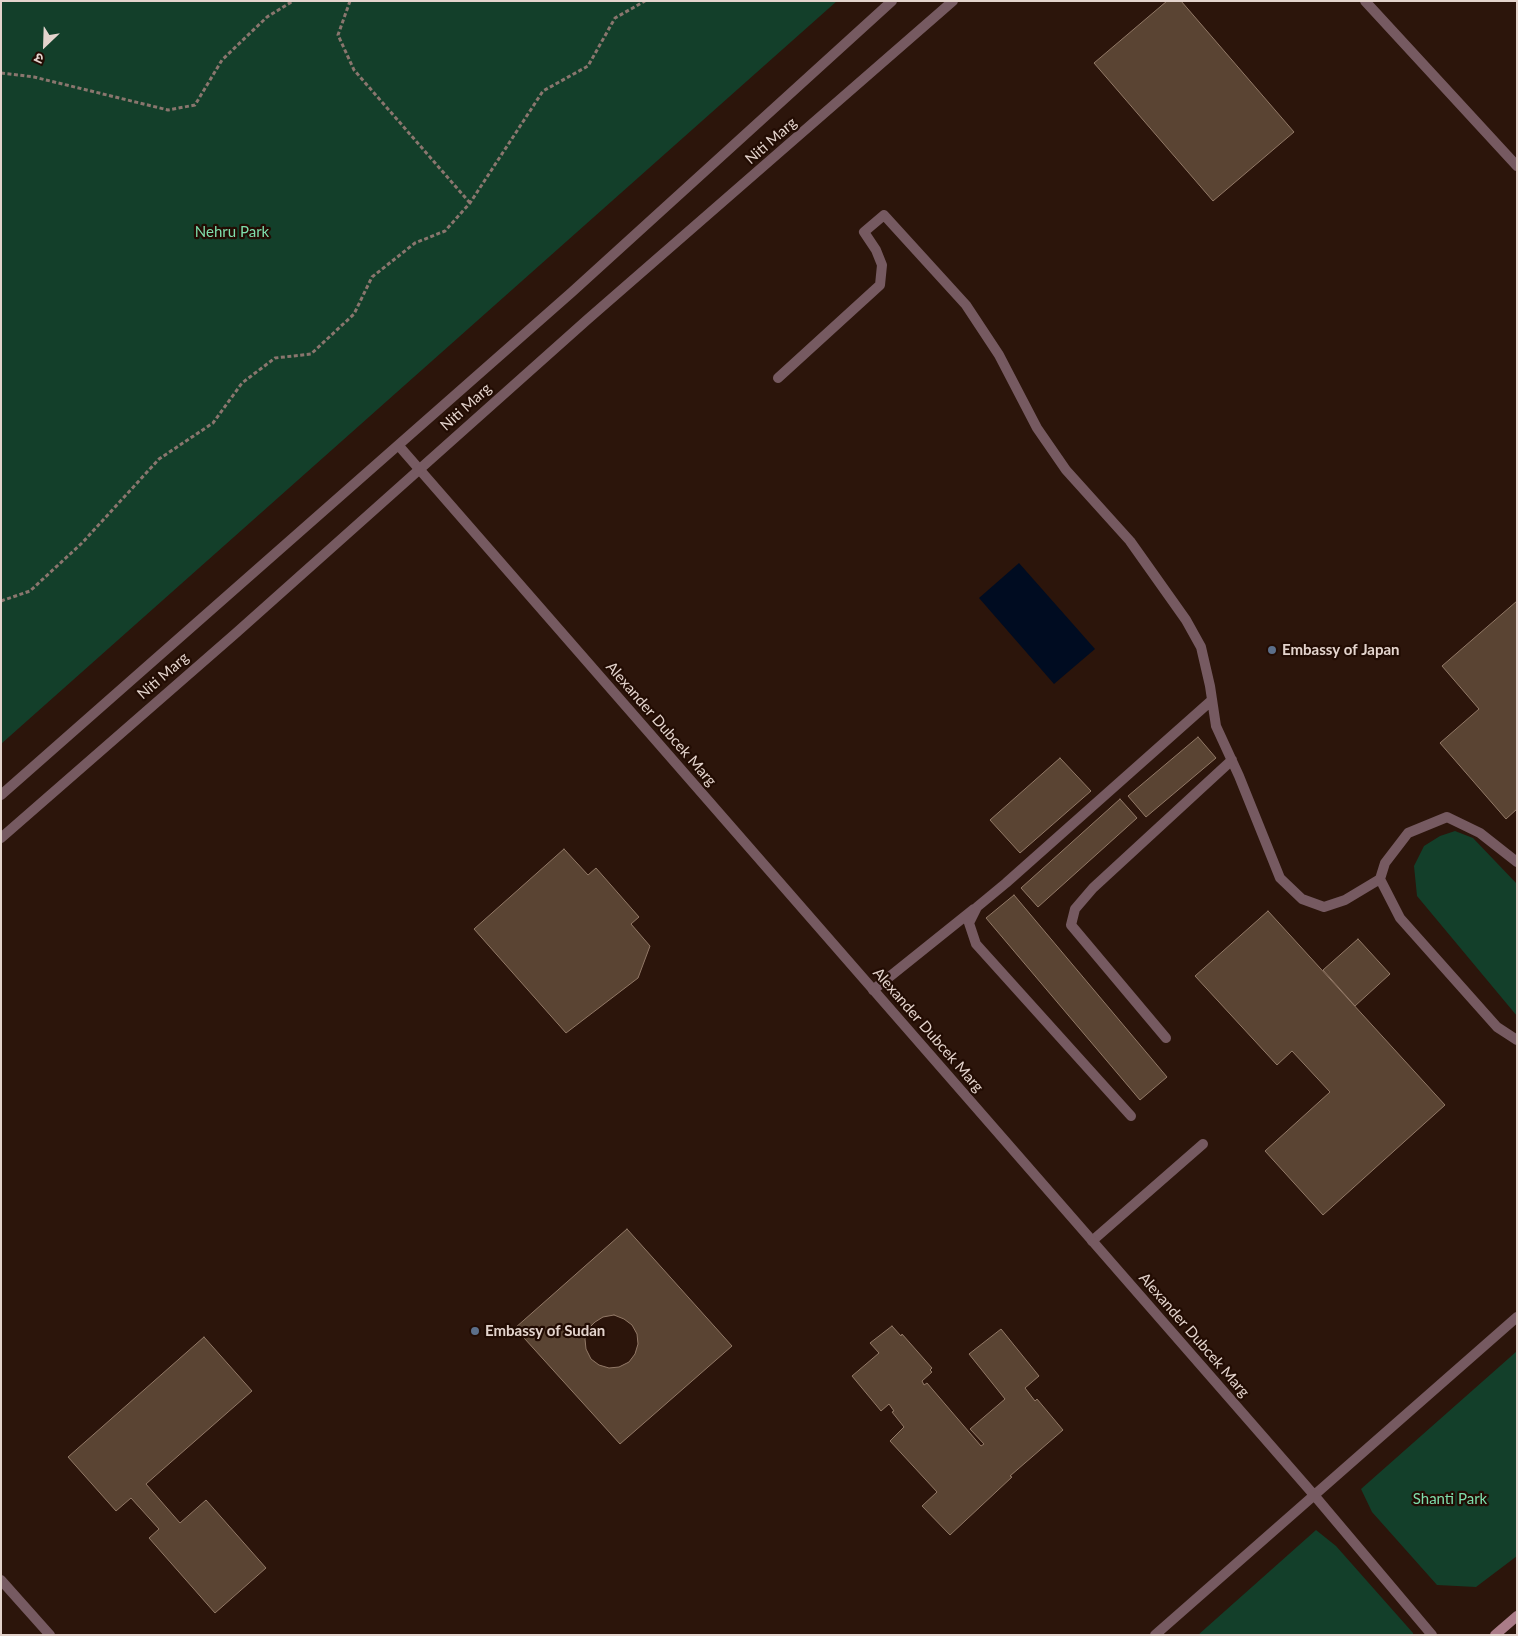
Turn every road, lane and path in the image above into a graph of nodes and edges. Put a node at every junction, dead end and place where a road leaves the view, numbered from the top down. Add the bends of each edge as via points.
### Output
1 (293, 1) edge
2 (350, 1) edge
3 (645, 1) edge
4 (892, 1) edge
5 (953, 1) edge
6 (1365, 1) edge
7 (1, 73) edge
8 (1517, 166) edge
9 (470, 203) junction
10 (778, 378) dead end
11 (399, 446) junction
12 (419, 470) junction
13 (1, 600) edge
14 (1212, 700) junction
15 (1232, 760) junction
16 (1, 795) edge
17 (1, 838) edge
18 (1517, 862) edge
19 (1380, 879) junction
20 (976, 907) junction
21 (873, 990) junction
22 (1166, 1038) dead end
23 (1517, 1040) edge
24 (1131, 1116) dead end
25 (1203, 1144) dead end
26 (1092, 1241) junction
27 (1517, 1317) edge
28 (1314, 1496) junction
29 (1, 1580) edge
30 (1517, 1616) edge
31 (50, 1635) edge
32 (1155, 1635) edge
33 (1432, 1635) edge
34 (1495, 1635) edge

1 - 7 path via 267,16 222,60 195,105 168,110 34,77
2 - 9 path via 338,35 354,70
3 - 9 path via 615,18 588,66 543,91
4 - 11 street, Niti Marg
5 - 12 street, Niti Marg
6 - 8 street
9 - 13 path via 445,231 415,243 372,277 354,314 311,354 275,358 242,383 213,424 159,459 82,543 30,591
10 - 14 street via 880,285 882,265 864,232 884,215 966,305 1000,356 1037,428 1066,470 1130,541 1186,620 1201,648
11 - 12 street, Alexander Dubcek Marg
11 - 16 street, Niti Marg
12 - 17 street, Niti Marg
12 - 21 street, Alexander Dubcek Marg
14 - 15 street via 1216,726
14 - 20 street
15 - 19 street via 1280,878 1302,899 1324,907 1345,900
15 - 22 street via 1093,888 1075,909 1071,925
18 - 19 street via 1480,833 1447,818 1408,833 1385,863
19 - 23 street via 1400,918 1497,1027
20 - 21 street
20 - 24 street via 969,923 976,944
21 - 26 street, Alexander Dubcek Marg
25 - 26 street
26 - 28 street, Alexander Dubcek Marg
27 - 28 street
28 - 32 street
28 - 33 street, Alexander Dubcek Marg
29 - 31 street
30 - 34 main road

